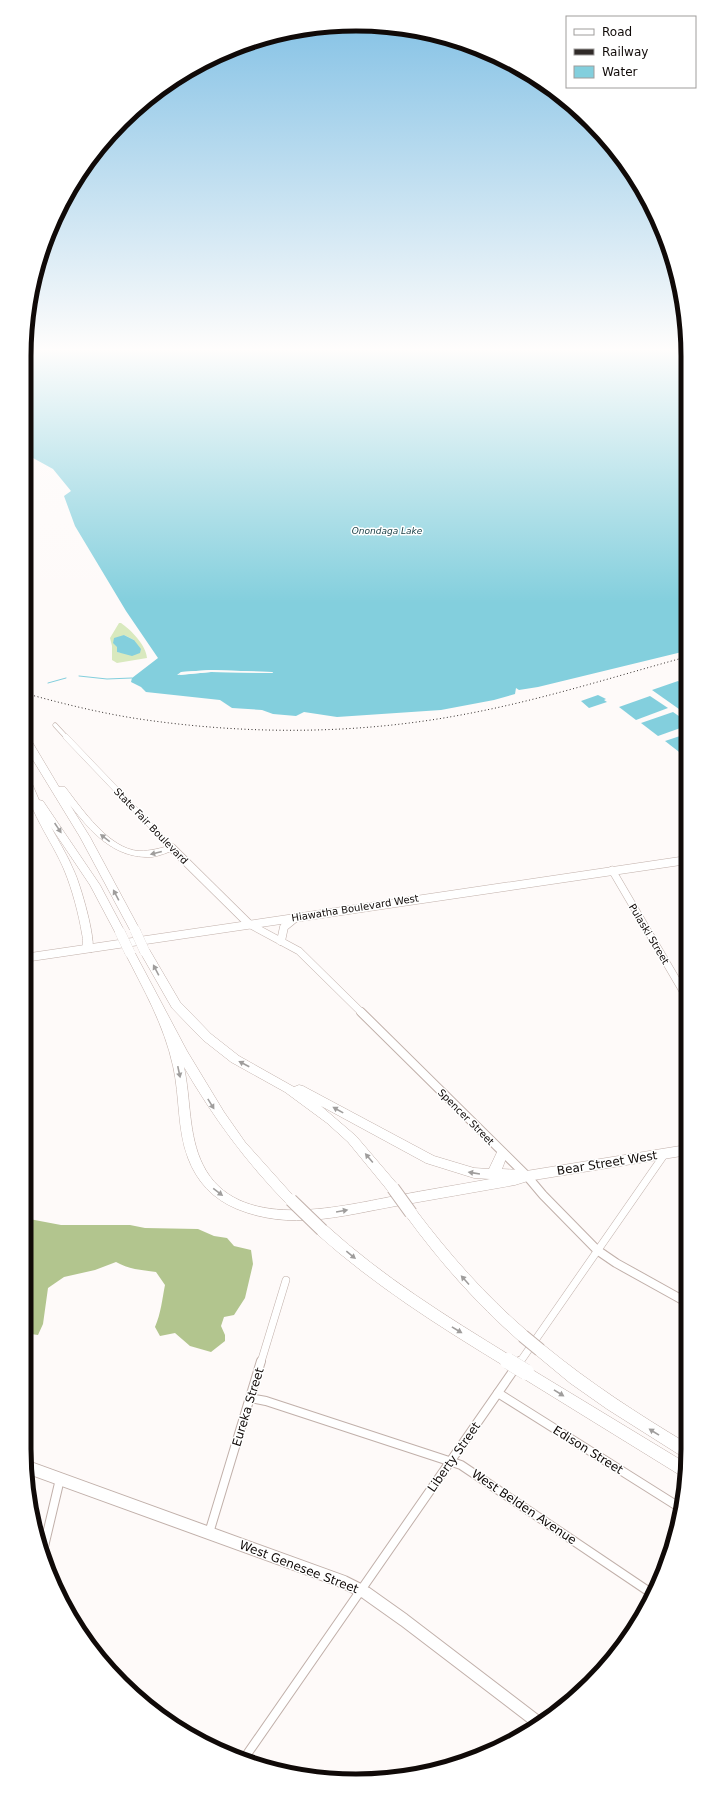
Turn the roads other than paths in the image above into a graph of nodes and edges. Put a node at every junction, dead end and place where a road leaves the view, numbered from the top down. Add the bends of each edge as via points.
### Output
1 (55, 725) dead end
2 (31, 748) edge
3 (37, 760) junction
4 (31, 787) edge
5 (31, 789) edge
6 (172, 848) junction
7 (681, 861) edge
8 (612, 870) junction
9 (299, 916) junction
10 (249, 924) junction
11 (281, 941) junction
12 (88, 948) junction
13 (31, 957) edge
14 (681, 988) edge
15 (165, 1021) junction
16 (260, 1072) junction
17 (681, 1151) edge
18 (502, 1153) junction
19 (664, 1153) junction
20 (492, 1175) junction
21 (527, 1176) junction
22 (597, 1250) junction
23 (286, 1280) dead end
24 (681, 1299) edge
25 (498, 1393) junction
26 (250, 1398) junction
27 (681, 1448) edge
28 (451, 1462) junction
29 (680, 1468) edge
30 (32, 1469) edge
31 (60, 1479) junction
32 (676, 1506) edge
33 (209, 1533) junction
34 (45, 1543) edge
35 (361, 1590) junction
36 (648, 1591) edge
37 (535, 1720) edge
38 (247, 1755) edge

1 - 6 street, State Fair Boulevard
2 - 3 highway
6 -> 3 highway via 157,854 140,854 121,849 109,842 87,820
16 -> 3 highway, bridge via 224,1051 189,1020 169,994 85,837
4 -> 15 highway, bridge via 95,885
5 - 12 highway via 40,814 70,872 88,935
6 - 10 main road, State Fair Boulevard
7 - 8 main road, Hiawatha Boulevard West
8 - 9 main road, Hiawatha Boulevard West
8 - 14 main road, Pulaski Street
9 - 10 main road, Hiawatha Boulevard West
9 - 11 main road via 283,927
10 - 11 main road, Spencer Street
10 - 12 main road, Hiawatha Boulevard West
11 - 18 main road, Spencer Street via 314,965
12 - 13 main road, Hiawatha Boulevard West
15 -> 21 highway via 179,1071 194,1159 203,1178 212,1188 245,1208 280,1217 327,1214
15 -> 29 highway, bridge via 214,1109 250,1156 322,1230 369,1270 413,1302
20 -> 16 highway via 459,1170 430,1160 301,1090
27 -> 16 highway, bridge via 623,1413 566,1372 523,1336 470,1286 447,1260 352,1138 289,1089
17 - 19 main road, Bear Street West
18 - 20 highway
18 - 21 main road, Spencer Street
19 - 21 main road, Bear Street West
19 - 22 street, Liberty Street
20 - 21 highway
21 - 22 main road, Spencer Street
22 - 24 main road, Spencer Street
22 - 25 street, Liberty Street
23 - 26 street, Eureka Street
25 - 28 street, Liberty Street
25 - 32 street, Edison Street
26 - 28 street, West Belden Avenue
26 - 33 street, Eureka Street
28 - 35 street, Liberty Street
28 - 36 street, West Belden Avenue via 476,1474
30 - 31 main road, West Genesee Street
31 - 33 main road, West Genesee Street
31 - 34 street
33 - 35 main road, West Genesee Street
35 - 37 main road, West Genesee Street
35 - 38 street, Liberty Street

